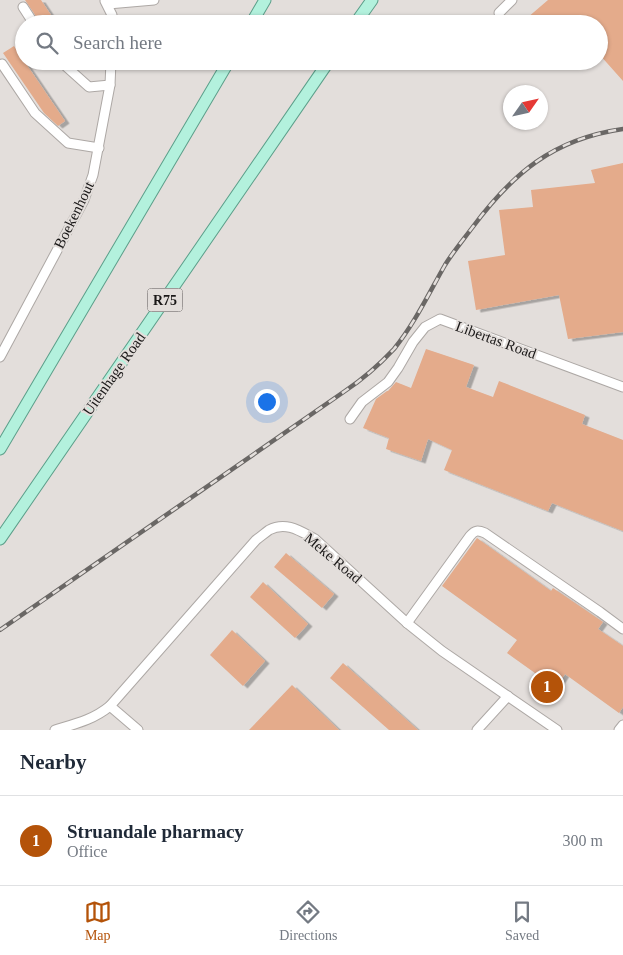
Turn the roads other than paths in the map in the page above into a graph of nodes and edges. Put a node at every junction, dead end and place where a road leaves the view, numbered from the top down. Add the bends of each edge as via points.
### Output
1 (154, 0) edge
2 (265, 0) edge
3 (372, 0) edge
4 (512, 0) edge
5 (106, 2) edge
6 (23, 7) dead end
7 (499, 13) dead end
8 (28, 15) edge
9 (112, 15) edge
10 (256, 15) edge
11 (361, 15) edge
12 (2, 64) dead end
13 (70, 70) edge
14 (111, 70) edge
15 (224, 70) edge
16 (324, 70) edge
17 (110, 85) junction
18 (98, 148) junction
19 (0, 337) edge
20 (8, 342) junction
21 (0, 357) edge
22 (623, 387) edge
23 (350, 419) dead end
24 (0, 448) edge
25 (0, 539) edge
26 (406, 623) junction
27 (623, 629) edge
28 (508, 696) junction
29 (110, 706) junction
30 (623, 725) edge
31 (55, 730) edge
32 (138, 730) edge
33 (477, 730) edge
34 (558, 730) edge
35 (619, 730) edge

1 - 5 street
2 - 10 main road
3 - 11 main road
4 - 7 street
5 - 9 street
6 - 8 street
12 - 18 street via 35,113 68,143
13 - 17 street via 89,87
14 - 17 street, Boekenhout
15 - 24 main road
16 - 25 main road, Uitenhage Road / R75
17 - 18 street, Boekenhout
18 - 20 street, Boekenhout via 84,200
19 - 20 street
20 - 21 street, Boekenhout
22 - 23 street, Libertas Road via 440,319 425,327 388,382 362,402
26 - 27 street via 470,536 480,530
26 - 28 street, Meke Road
26 - 29 street, Meke Road via 315,539 283,526 256,540
28 - 33 street
28 - 34 street, Meke Road
29 - 31 street, Meke Road via 89,719
29 - 32 street
30 - 35 street

